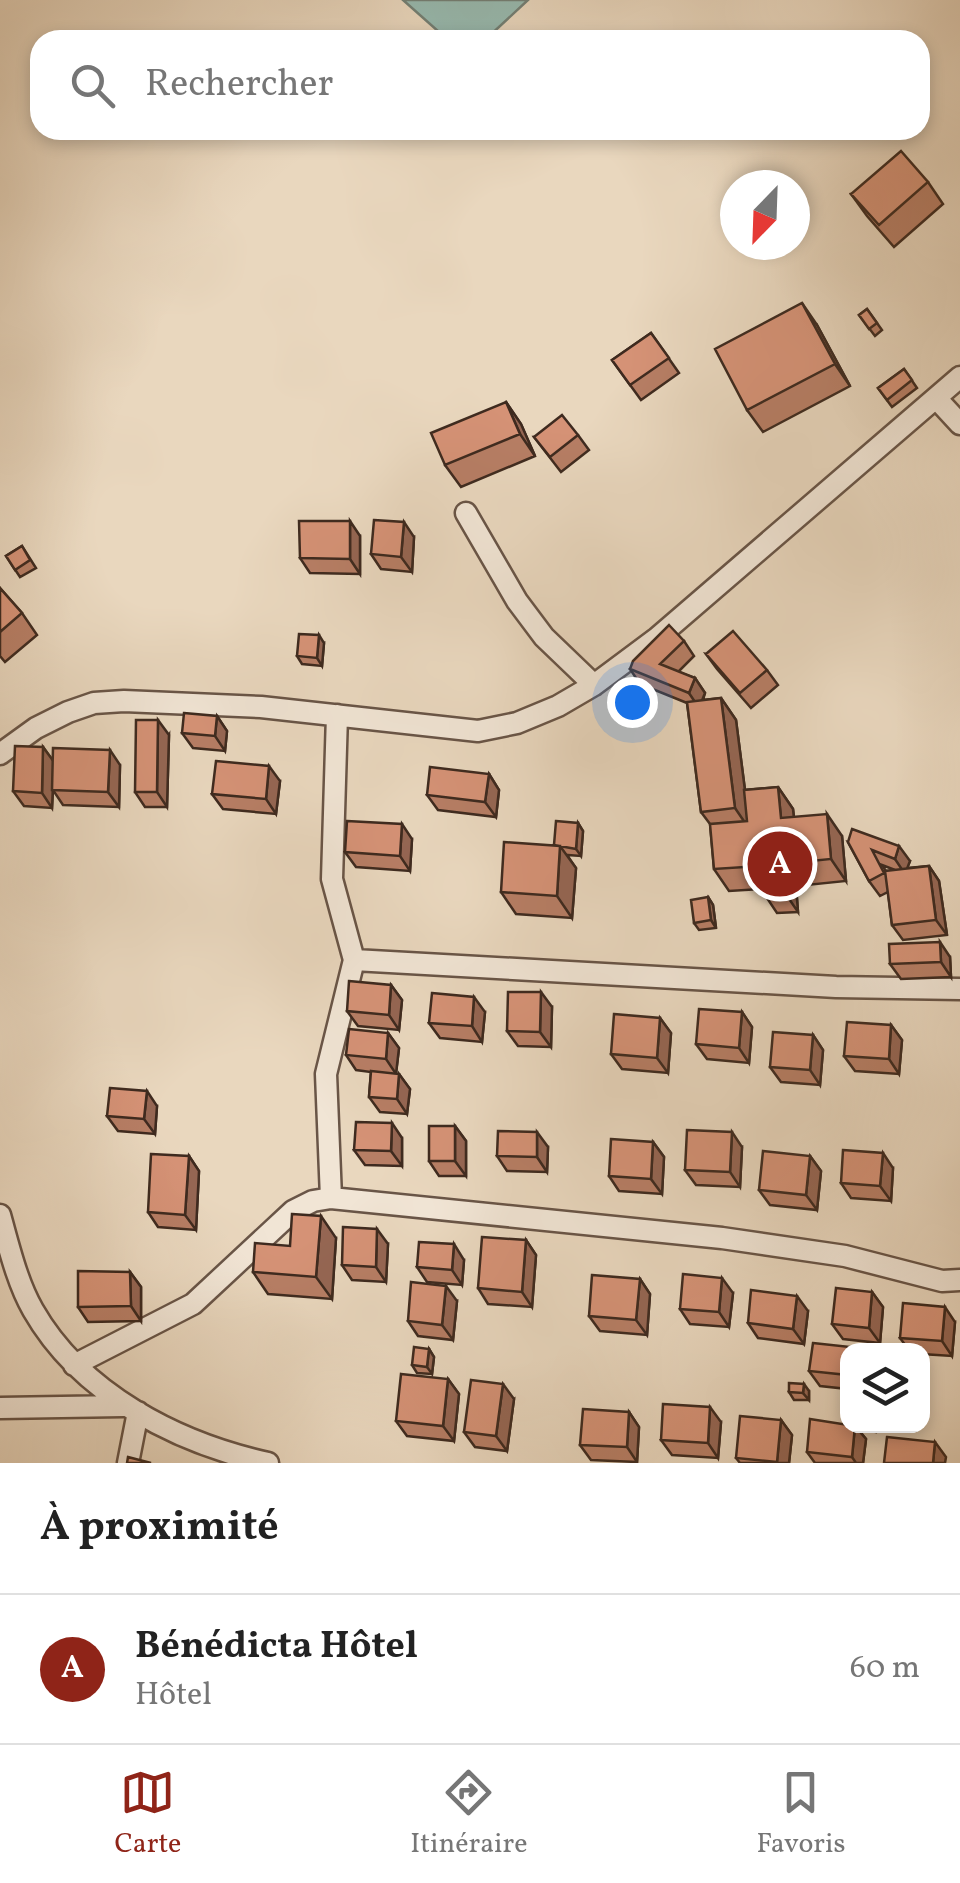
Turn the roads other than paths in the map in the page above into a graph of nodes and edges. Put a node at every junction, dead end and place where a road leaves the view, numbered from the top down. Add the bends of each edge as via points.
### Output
1 (960, 378) edge
2 (936, 398) junction
3 (960, 424) edge
4 (466, 512) dead end
5 (594, 685) junction
6 (337, 716) junction
7 (0, 754) edge
8 (354, 960) junction
9 (960, 989) edge
10 (331, 1198) junction
11 (0, 1215) edge
12 (960, 1280) edge
13 (74, 1365) junction
14 (0, 1408) edge
15 (130, 1409) junction
16 (128, 1463) edge
17 (268, 1463) edge

1 - 2 street
2 - 3 street
2 - 5 street
4 - 5 street via 517,600
5 - 6 street via 518,723 478,730
6 - 7 street via 158,701 94,704 36,728
6 - 8 street via 332,879
8 - 9 street
8 - 10 street via 326,1074
10 - 12 street via 722,1238
10 - 13 street via 293,1211 193,1304
11 - 13 street via 33,1310
13 - 15 street
14 - 15 street
15 - 16 street
15 - 17 street

